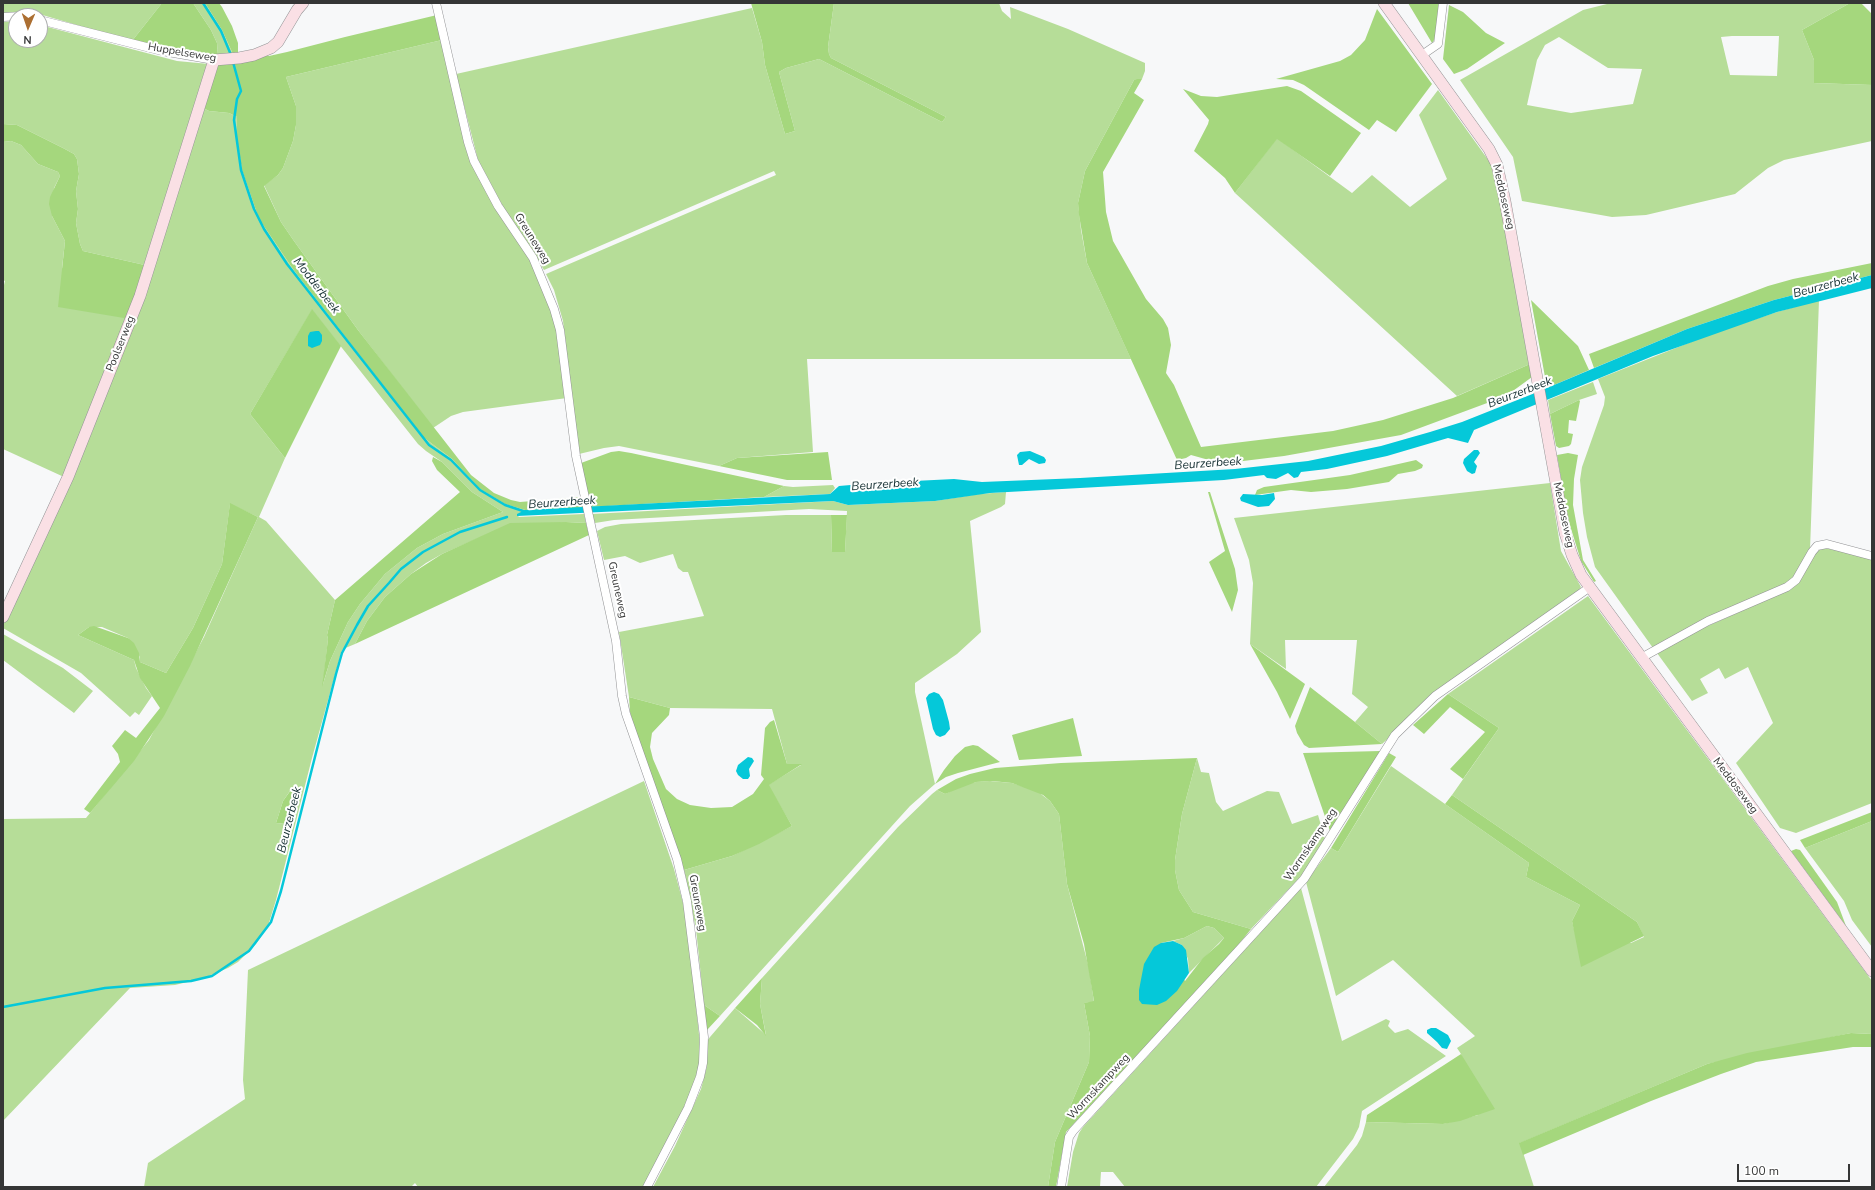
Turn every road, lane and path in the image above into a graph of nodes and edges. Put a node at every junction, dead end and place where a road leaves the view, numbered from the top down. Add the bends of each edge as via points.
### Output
1 (303, 3) edge
2 (436, 3) edge
3 (1384, 3) edge
4 (1443, 3) edge
5 (48, 22) edge
6 (1422, 55) junction
7 (214, 60) junction
8 (1872, 556) edge
9 (1590, 587) junction
10 (3, 617) edge
11 (1641, 658) junction
12 (1872, 971) edge
13 (647, 1187) edge
14 (1061, 1187) edge

1 - 7 street, Huppelseweg via 278,42 271,48 238,58
2 - 13 street, Greuneweg via 474,161 498,206 533,258 560,330 576,456 616,641 626,714 684,886 704,1037 703,1063 695,1090
3 - 6 street, Meddoseweg
4 - 6 street via 1438,44
5 - 7 street, Huppelseweg via 162,52
6 - 9 street, Meddoseweg via 1490,149 1497,165 1565,533 1581,575
7 - 10 street, Poolserweg via 140,296 68,477
8 - 11 street via 1827,544 1818,546 1796,580 1787,587 1708,621
9 - 11 street, Meddoseweg
9 - 14 street, Wormskampweg via 1435,696 1395,735 1304,879 1073,1131 1069,1138
11 - 12 street, Meddoseweg

